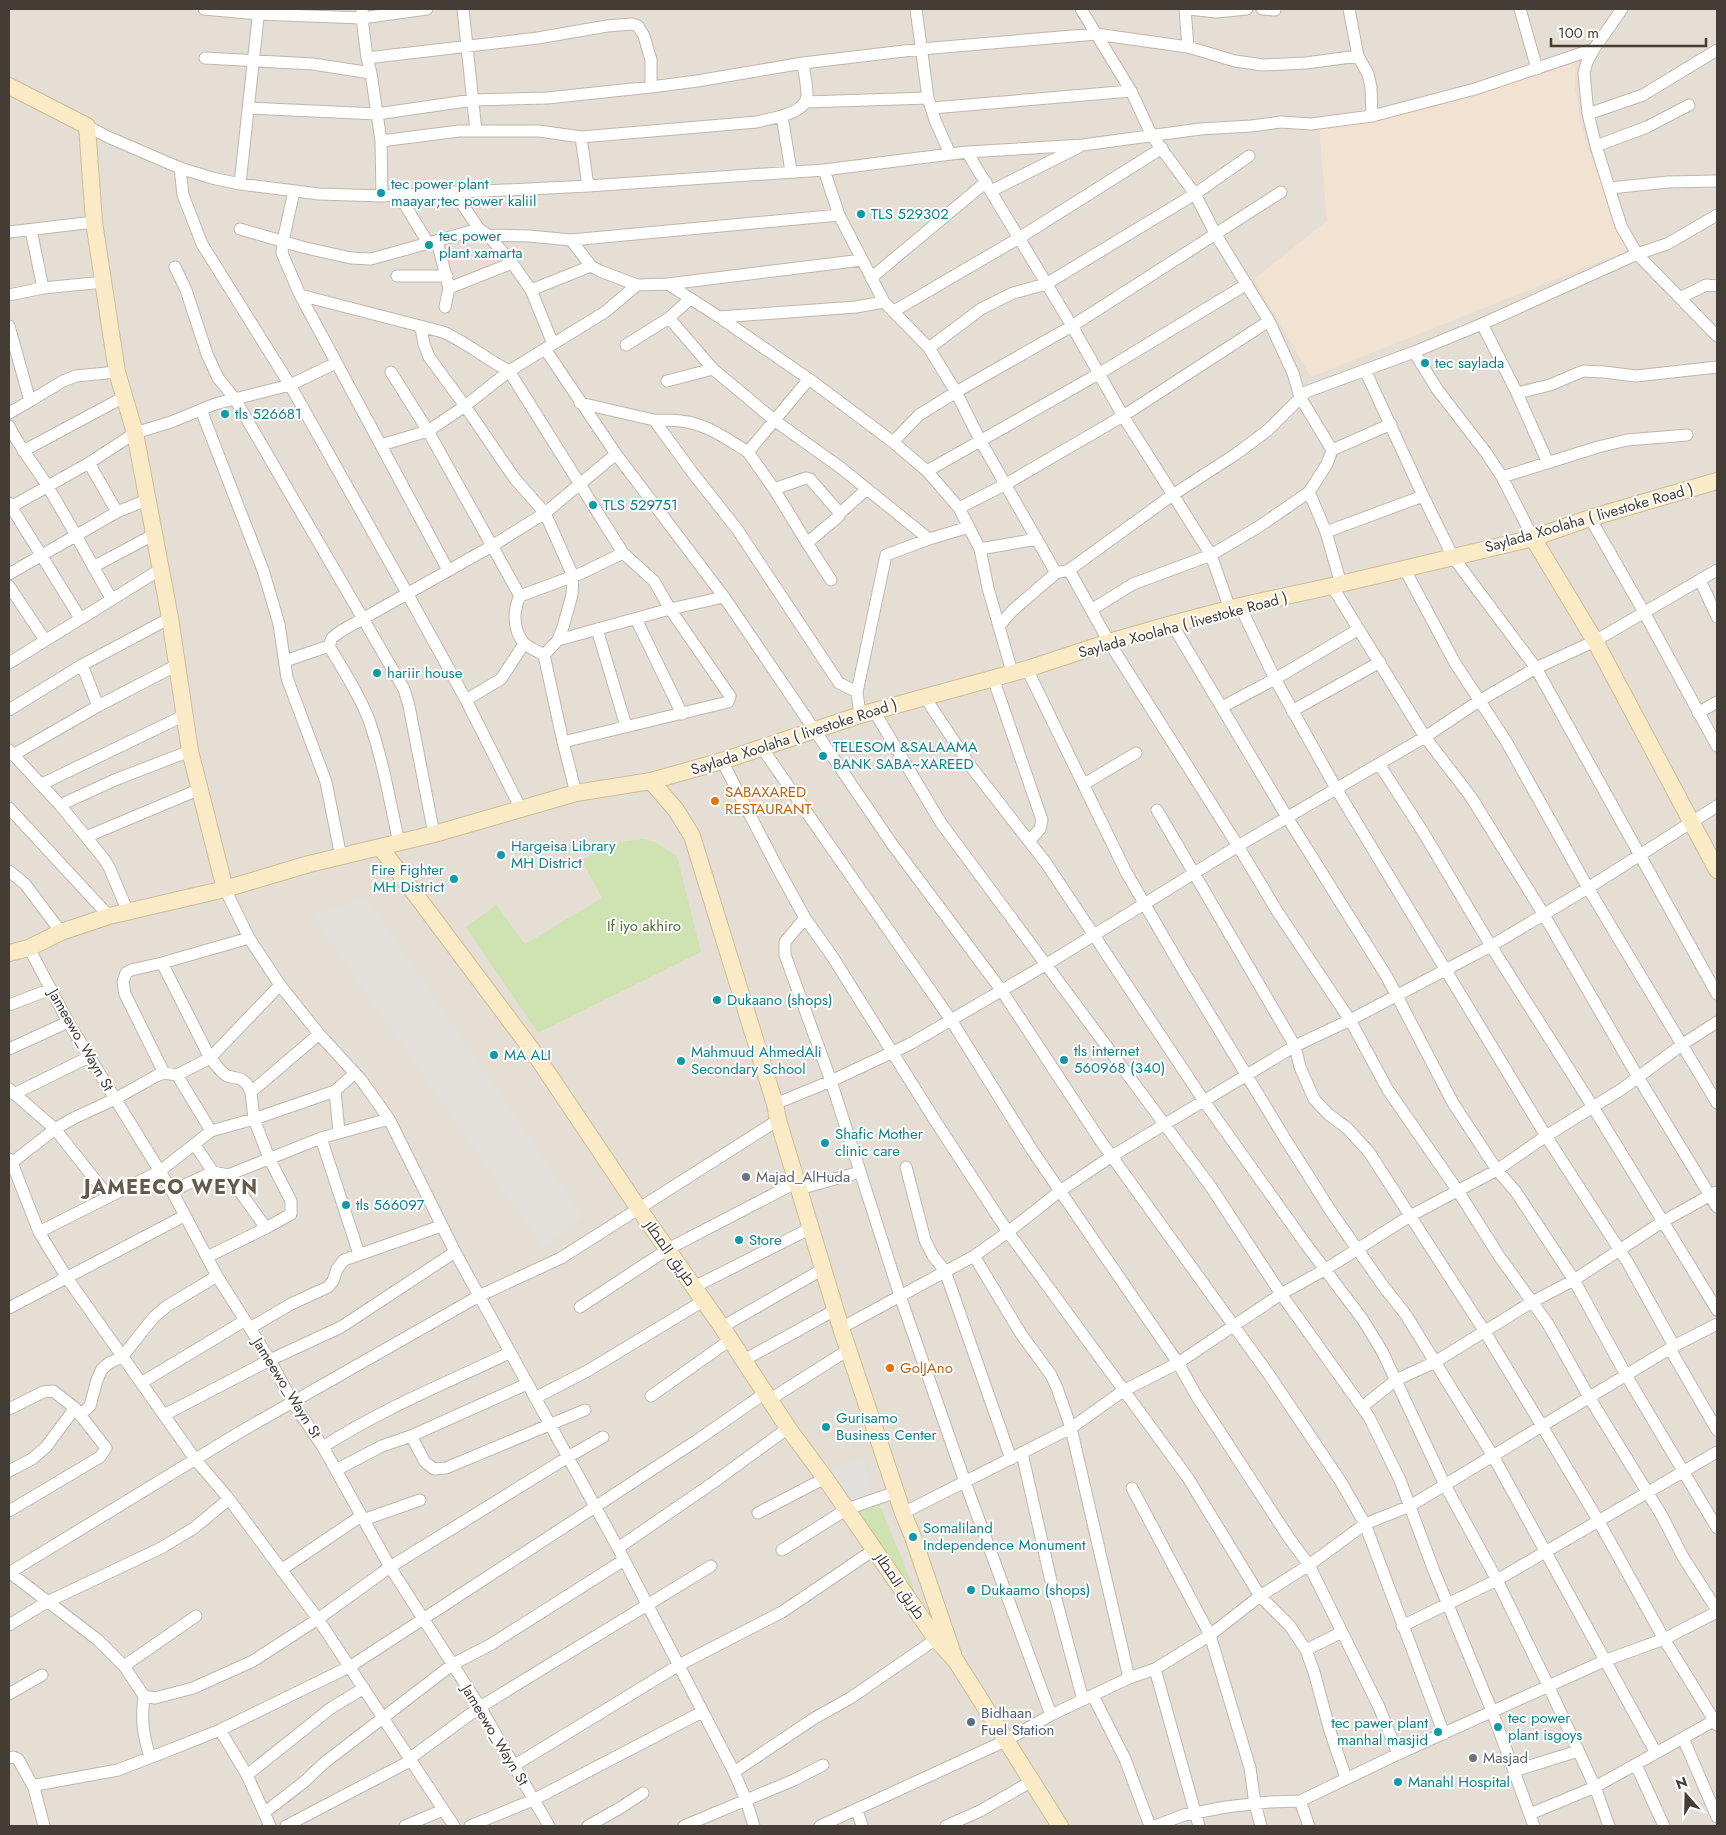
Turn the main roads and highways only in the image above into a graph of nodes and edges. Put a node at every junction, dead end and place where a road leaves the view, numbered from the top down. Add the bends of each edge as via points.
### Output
1 (9, 86) edge
2 (1717, 481) edge
3 (1532, 538) junction
4 (651, 781) junction
5 (380, 847) junction
6 (1717, 870) edge
7 (225, 890) junction
8 (9, 953) edge
9 (956, 1661) junction
10 (1060, 1826) edge

1 - 7 main road via 87,126 94,222 117,372 135,432 149,499 190,751
2 - 3 main road, Saylada Xoolaha ( livestoke Road )
3 - 4 main road, Saylada Xoolaha ( livestoke Road ) via 1172,624 1020,671 867,713
3 - 6 main road via 1596,641
4 - 5 main road, Saylada Xoolaha ( livestoke Road ) via 576,793
4 - 9 main road, طريق المطار via 676,810 692,836 835,1310 902,1513
5 - 7 main road, Saylada Xoolaha ( livestoke Road ) via 309,864
5 - 9 main road, طريق المطار via 535,1054 788,1428 936,1640
7 - 8 main road, Saylada Xoolaha ( livestoke Road ) via 109,916
9 - 10 main road, طريق المطار

